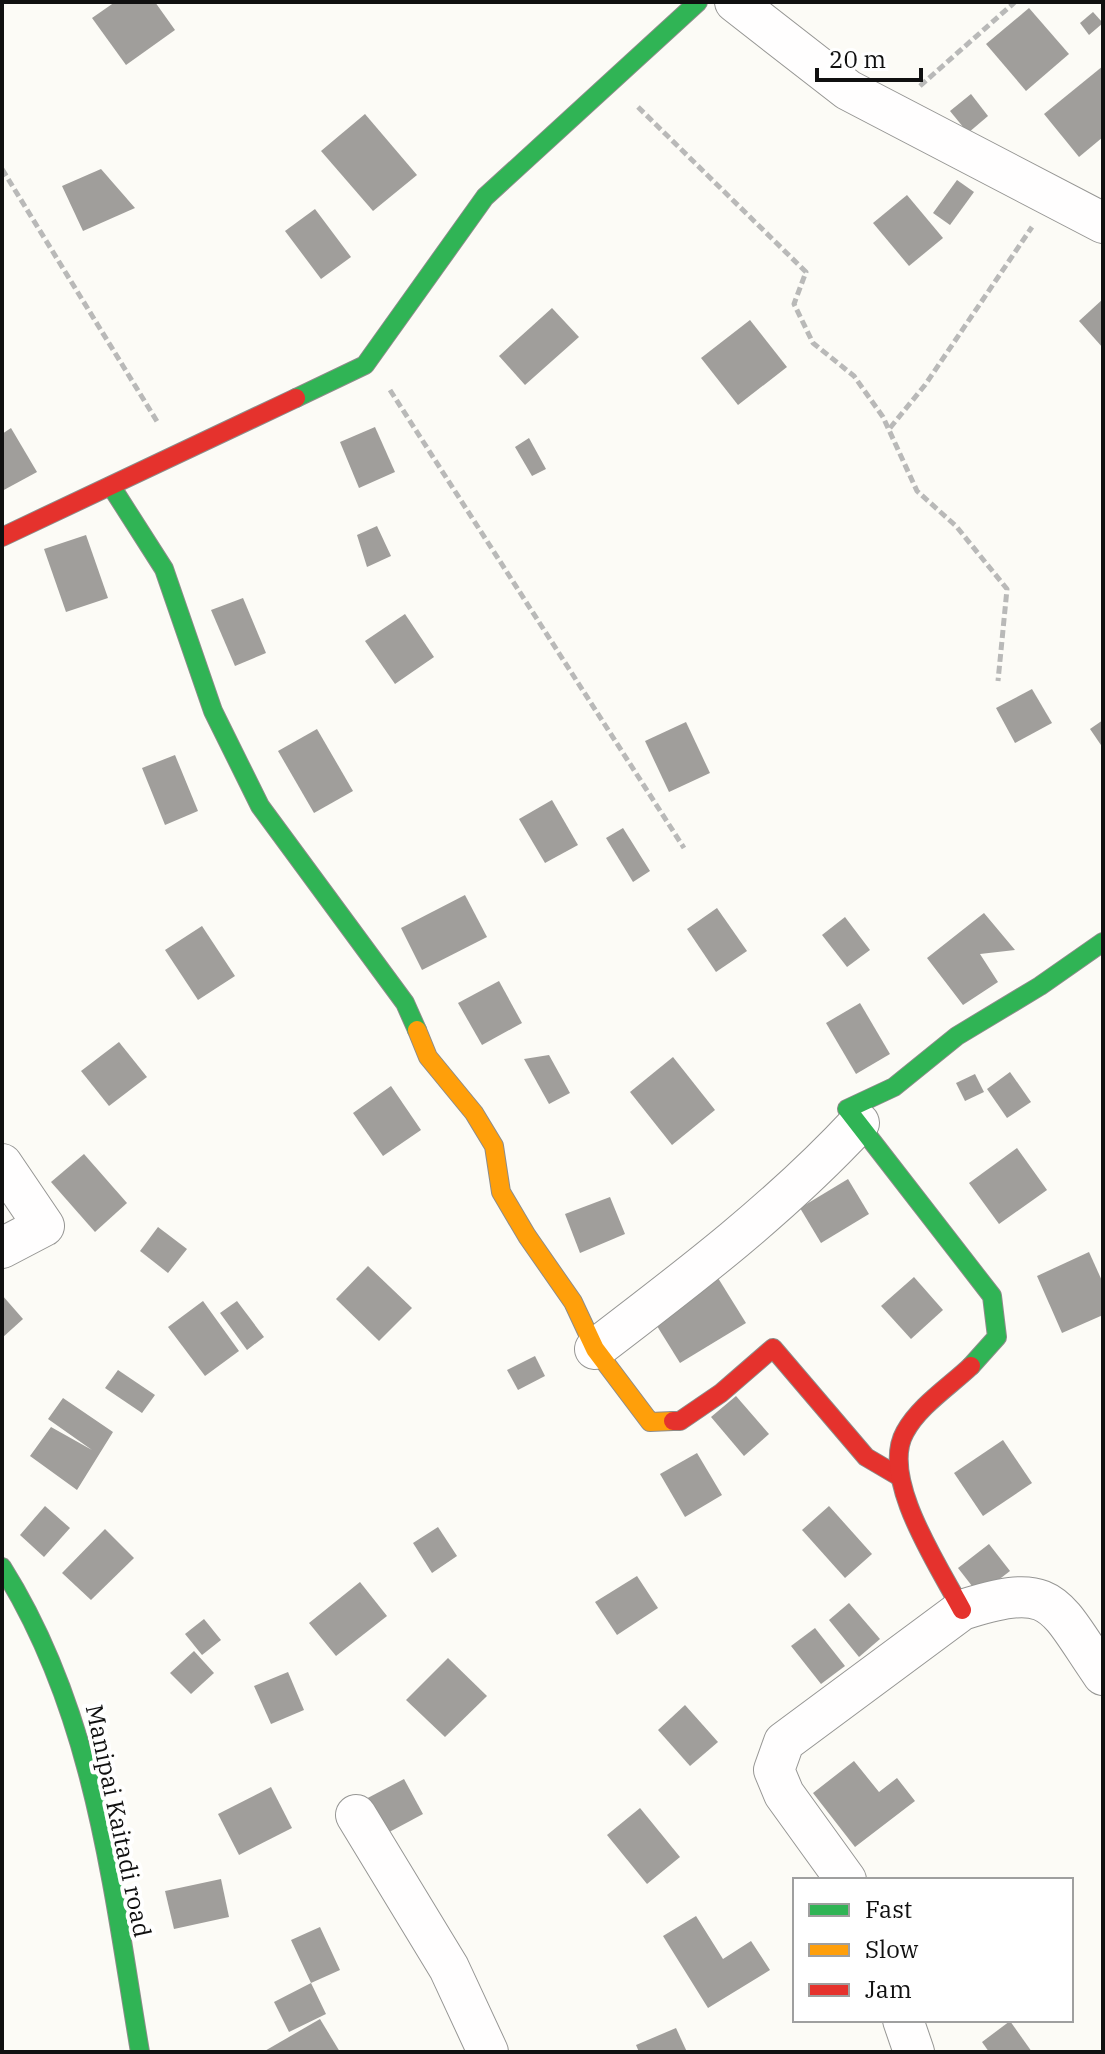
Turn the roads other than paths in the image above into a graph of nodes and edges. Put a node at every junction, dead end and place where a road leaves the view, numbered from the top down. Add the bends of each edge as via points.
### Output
1 (698, 2) edge
2 (735, 2) edge
3 (1103, 223) edge
4 (111, 486) junction
5 (2, 537) edge
6 (1103, 942) edge
7 (859, 1123) junction
8 (2, 1164) edge
9 (2, 1248) edge
10 (595, 1349) junction
11 (900, 1477) junction
12 (2, 1567) edge
13 (962, 1610) junction
14 (1103, 1675) edge
15 (356, 1815) dead end
16 (845, 1878) edge
17 (904, 2022) edge
18 (140, 2052) edge
19 (488, 2052) edge
20 (914, 2052) edge

1 - 4 street via 485,197 365,365
2 - 3 street via 848,90
4 - 5 street
4 - 10 street via 164,569 213,711 260,806 405,1003 428,1057 474,1113 494,1146 501,1192 573,1302
6 - 7 street via 957,1036 894,1087 847,1109
7 - 10 street via 721,1254
7 - 11 street via 992,1296 997,1337 975,1366 904,1431
8 - 9 street via 44,1226
10 - 11 street via 650,1422 680,1421 773,1348 866,1457
11 - 13 street
12 - 18 street, Manipai Kaitadi road via 19,1589 64,1685 93,1791
13 - 14 street via 1032,1595 1056,1608
13 - 16 street via 784,1742 774,1770 784,1794
15 - 19 street via 449,1968
17 - 20 street

